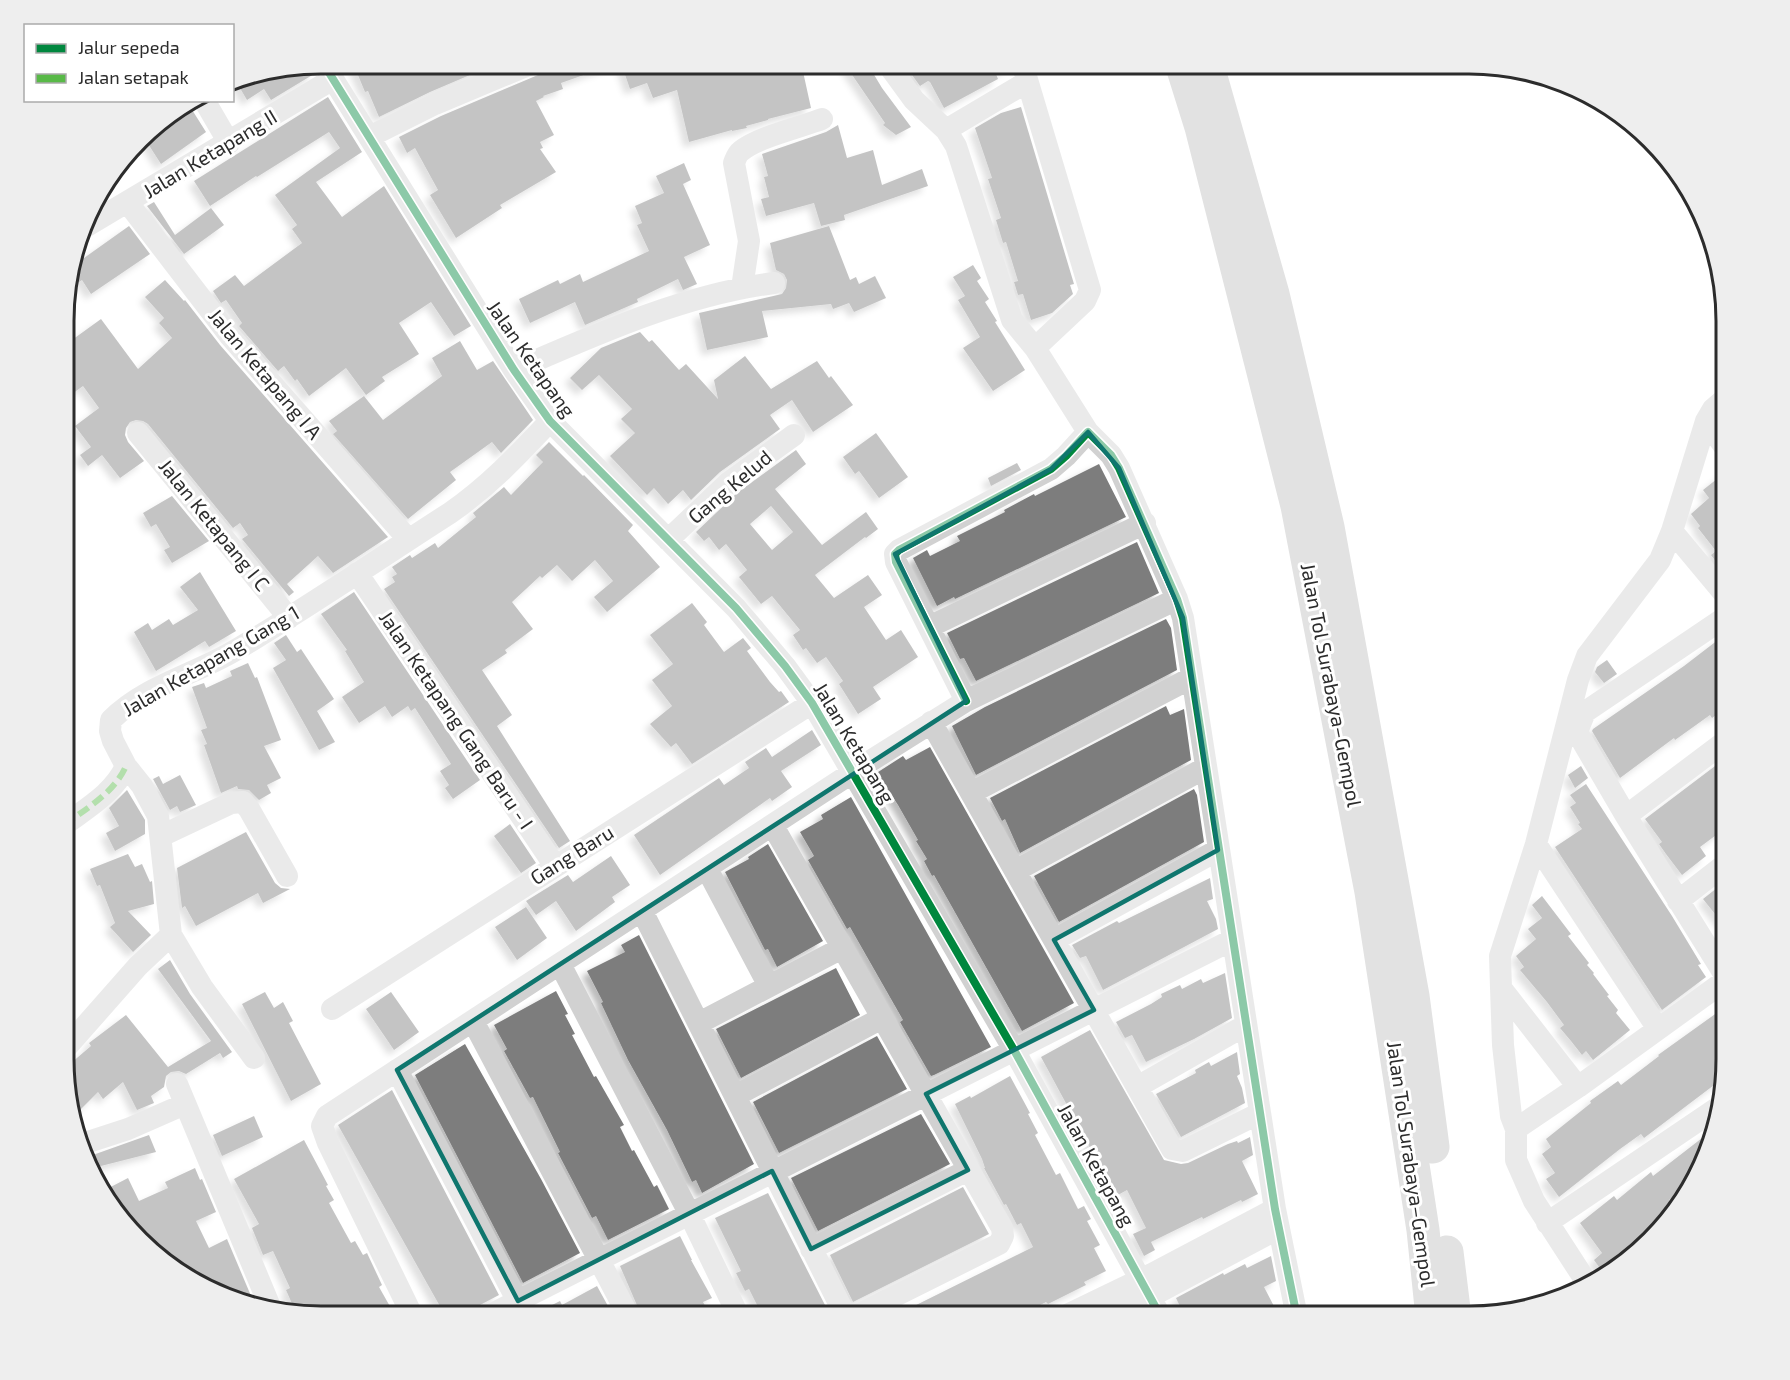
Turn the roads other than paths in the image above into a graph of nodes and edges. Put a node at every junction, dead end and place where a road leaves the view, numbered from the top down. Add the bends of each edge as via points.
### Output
1 (324, 74) edge
2 (330, 74) edge
3 (507, 74) edge
4 (895, 74) edge
5 (1024, 74) edge
6 (1025, 74) edge
7 (1184, 74) edge
8 (1210, 74) edge
9 (205, 102) edge
10 (822, 119) dead end
11 (946, 130) junction
12 (369, 137) junction
13 (229, 143) junction
14 (128, 203) junction
15 (94, 222) edge
16 (774, 283) dead end
17 (742, 288) junction
18 (1035, 348) junction
19 (514, 370) junction
20 (1716, 406) edge
21 (550, 421) junction
22 (1706, 421) junction
23 (1088, 432) junction
24 (138, 433) dead end
25 (794, 435) dead end
26 (1716, 435) edge
27 (1145, 523) junction
28 (1672, 531) junction
29 (408, 539) junction
30 (668, 540) junction
31 (357, 573) junction
32 (1716, 584) edge
33 (1177, 599) junction
34 (289, 618) junction
35 (1716, 623) edge
36 (928, 627) junction
37 (1191, 678) junction
38 (966, 701) junction
39 (812, 703) junction
40 (932, 722) junction
41 (1572, 728) junction
42 (1716, 748) edge
43 (126, 766) junction
44 (1205, 768) junction
45 (854, 772) junction
46 (971, 793) junction
47 (1626, 816) junction
48 (74, 817) edge
49 (772, 826) junction
50 (161, 836) junction
51 (1536, 844) junction
52 (1218, 850) junction
53 (555, 866) junction
54 (707, 869) junction
55 (1015, 871) junction
56 (1716, 872) edge
57 (287, 876) dead end
58 (1678, 901) junction
59 (642, 911) junction
60 (171, 935) junction
61 (1054, 940) junction
62 (1232, 940) junction
63 (842, 948) junction
64 (1716, 962) edge
65 (560, 964) junction
66 (769, 986) junction
67 (1716, 986) edge
68 (1501, 988) junction
69 (332, 1009) dead end
70 (1094, 1010) junction
71 (882, 1018) junction
72 (473, 1021) junction
73 (699, 1023) junction
74 (1246, 1025) junction
75 (1658, 1029) junction
76 (74, 1039) edge
77 (1014, 1050) junction
78 (254, 1058) dead end
79 (397, 1071) junction
80 (1137, 1087) junction
81 (1578, 1088) junction
82 (926, 1094) junction
83 (735, 1096) junction
84 (1711, 1112) edge
85 (1260, 1113) junction
86 (1516, 1129) junction
87 (88, 1142) edge
88 (968, 1170) junction
89 (772, 1171) junction
90 (689, 1213) junction
91 (1277, 1219) junction
92 (1547, 1223) junction
93 (811, 1249) junction
94 (600, 1259) junction
95 (1584, 1278) edge
96 (1145, 1288) junction
97 (267, 1301) edge
98 (408, 1306) edge
99 (520, 1306) edge
100 (527, 1306) edge
101 (624, 1306) edge
102 (734, 1306) edge
103 (839, 1306) edge
104 (872, 1306) edge
105 (1094, 1306) edge
106 (1121, 1306) edge
107 (1155, 1306) edge
108 (1295, 1306) edge
109 (1431, 1306) edge
110 (1454, 1306) edge

1 - 13 street, Jalan Ketapang II
2 - 12 street, Jalan Ketapang
3 - 12 street
4 - 11 street via 914,100
5 - 11 street
6 - 18 street via 1090,290 1085,301
7 - 109 highway, Jalan Tol Surabaya–Gempol via 1297,506 1371,892 1423,1230
8 - 110 highway, Jalan Tol Surabaya–Gempol via 1273,294 1328,527 1413,996
9 - 13 street
10 - 17 street via 753,144 736,157 750,247
11 - 18 street via 956,146 1012,320
12 - 19 street, Jalan Ketapang
13 - 14 street, Jalan Ketapang II
14 - 15 street, Jalan Ketapang II
14 - 29 street, Jalan Ketapang I A via 230,336
16 - 17 street
17 - 19 street via 650,314
18 - 23 street
19 - 21 street, Jalan Ketapang
20 - 22 street
21 - 29 street, Jalan Ketapang Gang 1 via 480,492
21 - 30 street, Jalan Ketapang
22 - 26 street
22 - 28 street
23 - 27 street via 1111,455
23 - 36 street via 1051,469 896,554 896,562
24 - 34 street, Jalan Ketapang I C
25 - 30 street, Gang Kelud via 728,483
27 - 33 street
27 - 36 street
28 - 32 street
28 - 41 street via 1660,560 1587,656 1578,680
29 - 31 street, Jalan Ketapang Gang 1
30 - 39 street, Jalan Ketapang via 736,608
31 - 34 street, Jalan Ketapang Gang 1
31 - 53 street, Jalan Ketapang Gang Baru - I
33 - 37 street
33 - 38 street
34 - 43 street, Jalan Ketapang Gang 1 via 232,653 163,684 124,707 111,720 110,731
35 - 41 street via 1585,712
36 - 38 street
37 - 44 street
37 - 46 street
38 - 40 street
39 - 45 street, Jalan Ketapang
39 - 53 street, Gang Baru
40 - 45 street
40 - 46 street
41 - 47 street
41 - 51 street
42 - 47 street
43 - 48 street via 110,790
43 - 50 street, Jalan Ketapang Gang 1 via 158,816
44 - 52 street
44 - 55 street
45 - 49 street
45 - 77 street, Jalan Ketapang
46 - 55 street
47 - 58 street
49 - 54 street
49 - 63 street
50 - 57 street via 231,803 243,802
50 - 60 street, Jalan Ketapang Gang 1
51 - 68 street via 1500,956
51 - 75 street
52 - 61 street
52 - 62 street
53 - 69 street, Gang Baru
54 - 59 street
54 - 66 street
55 - 61 street
56 - 58 street
58 - 64 street
59 - 65 street
59 - 73 street
60 - 76 street
60 - 78 street via 202,987
61 - 70 street
62 - 70 street
62 - 74 street
63 - 66 street
63 - 71 street
65 - 72 street
65 - 90 street
66 - 73 street
67 - 75 street
68 - 81 street
68 - 86 street via 1503,1046
70 - 77 street
70 - 80 street
71 - 82 street
71 - 83 street
72 - 79 street
72 - 94 street
73 - 83 street
74 - 80 street
74 - 85 street
75 - 81 street
77 - 82 street
77 - 96 street, Jalan Ketapang
79 - 98 street via 327,1116 322,1126
79 - 99 street
80 - 85 street via 1176,1151
81 - 86 street
82 - 88 street
82 - 89 street
83 - 89 street
84 - 92 street
85 - 91 street
86 - 92 street via 1516,1160
87 - 97 street via 128,1129 181,1094
88 - 93 street
88 - 104 street via 1004,1232 1002,1240
89 - 90 street
89 - 93 street
90 - 94 street
90 - 102 street
91 - 96 street
91 - 108 street
92 - 95 street
93 - 103 street
94 - 100 street
94 - 101 street
96 - 105 street
96 - 106 street
96 - 107 street, Jalan Ketapang

